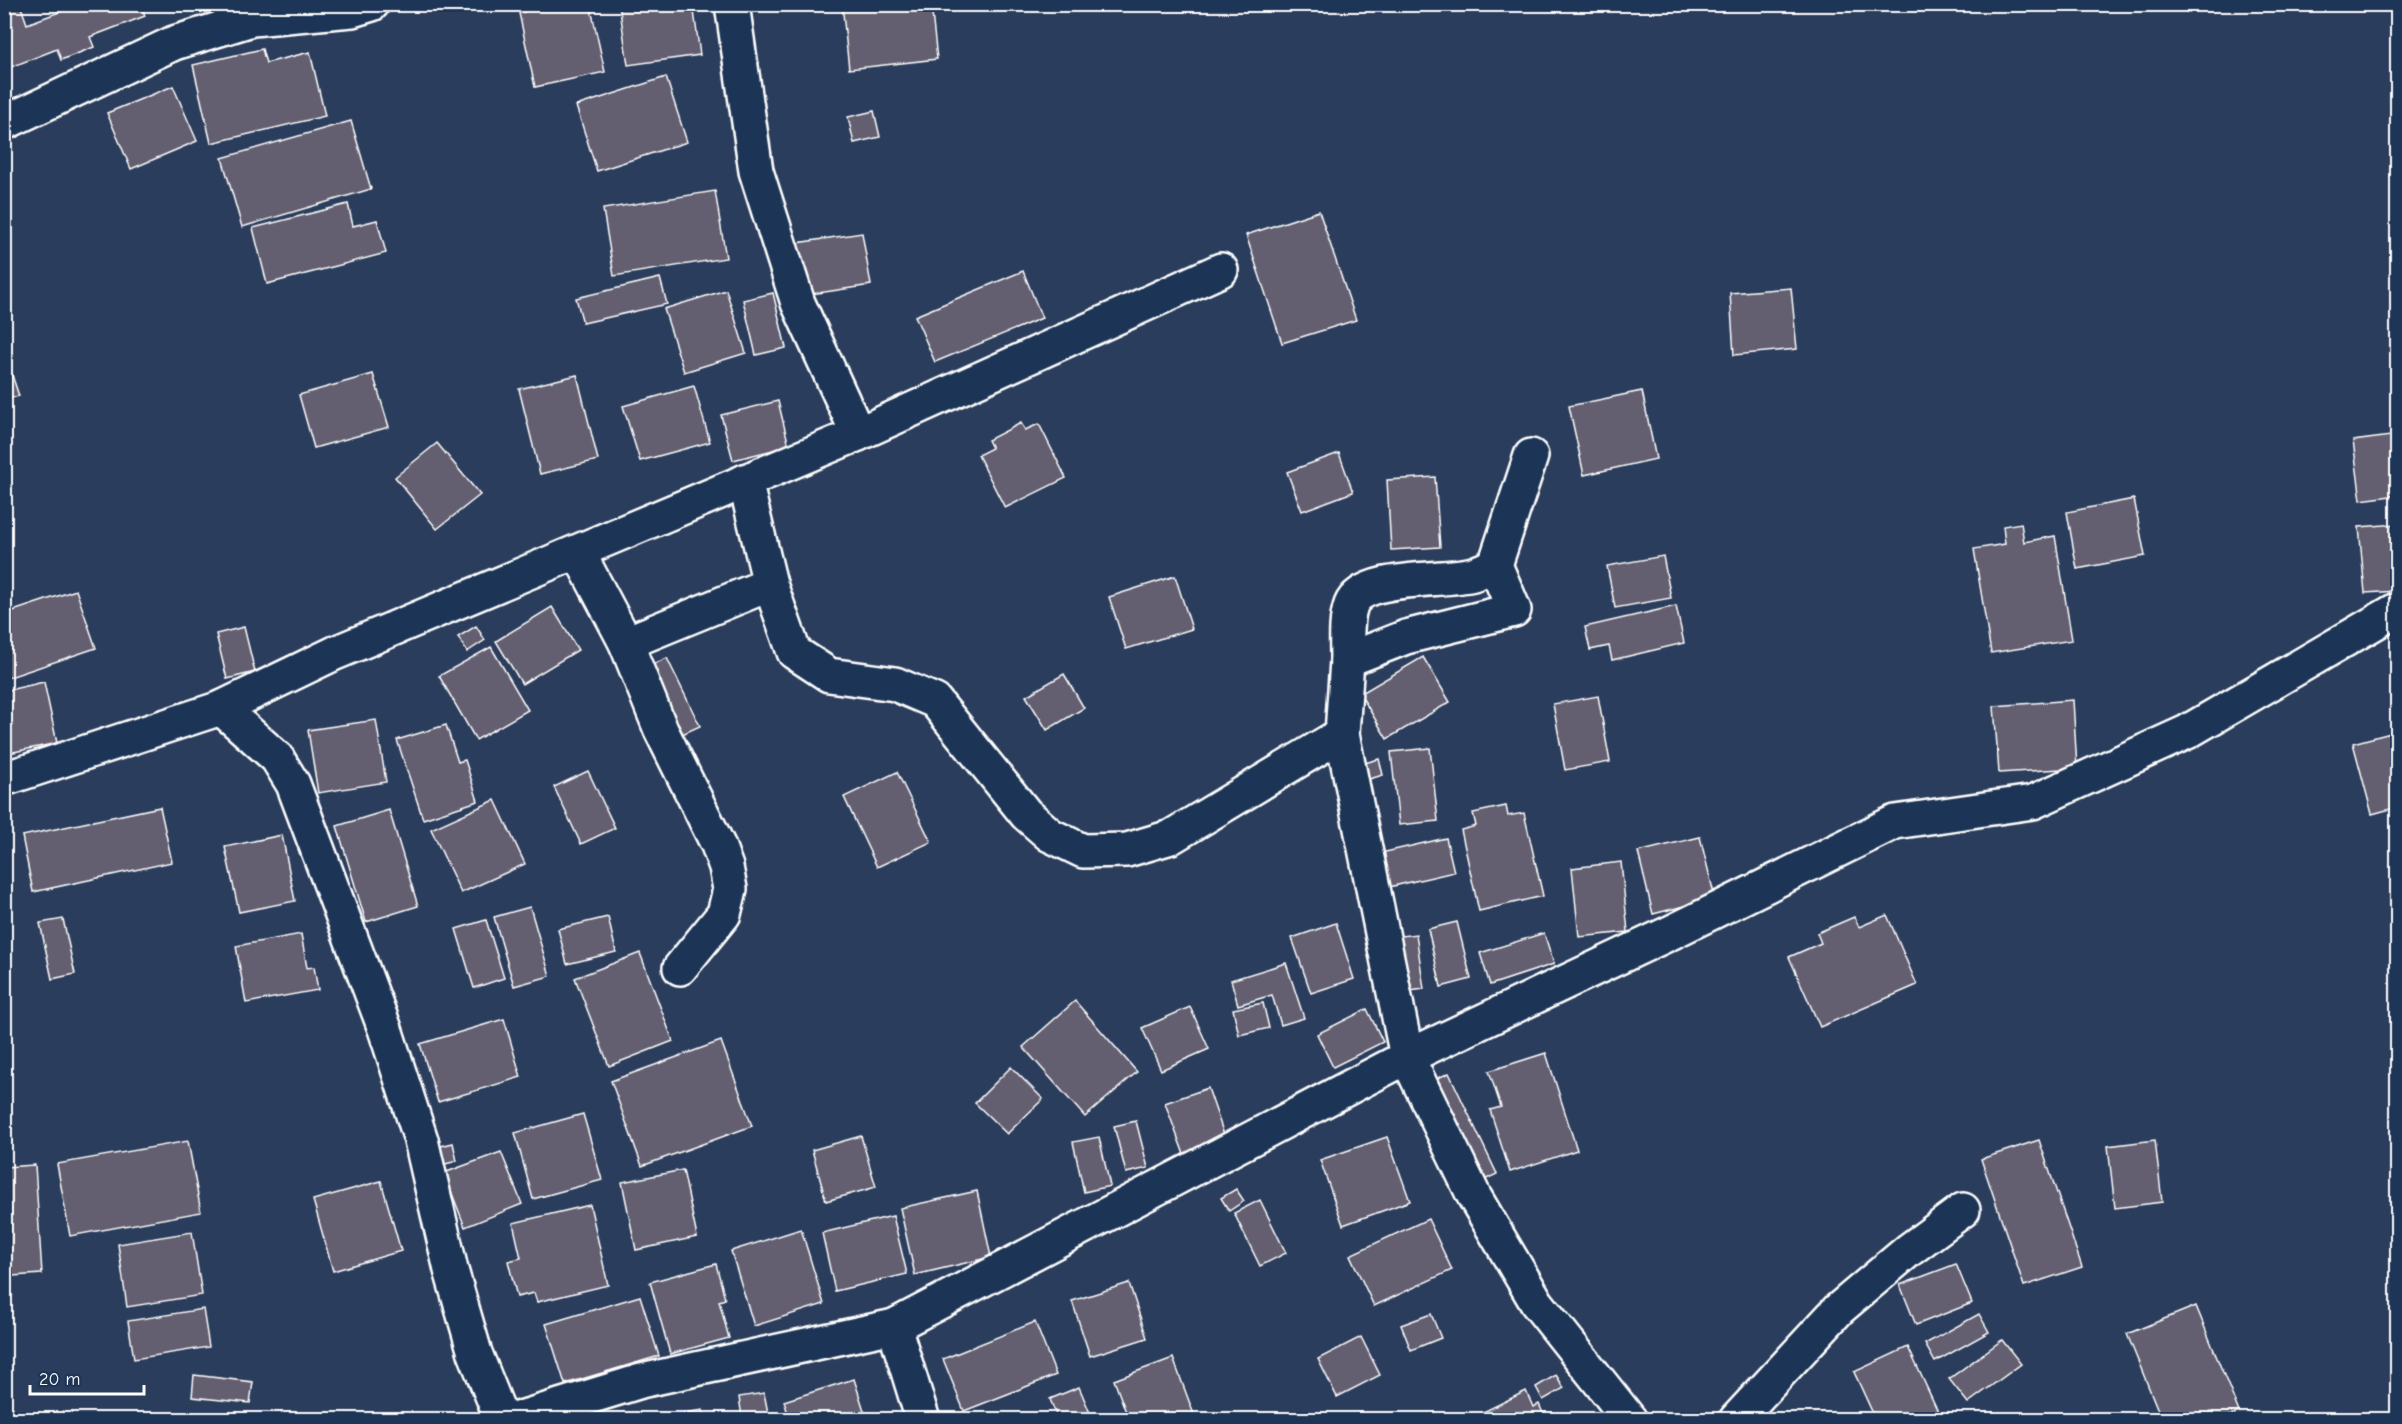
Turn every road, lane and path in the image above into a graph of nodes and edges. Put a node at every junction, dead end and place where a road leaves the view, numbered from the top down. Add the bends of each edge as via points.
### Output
1 (372, 4) edge
2 (732, 4) edge
3 (4, 123) edge
4 (1221, 270) dead end
5 (858, 434) junction
6 (1531, 456) dead end
7 (745, 481) junction
8 (578, 552) junction
9 (1495, 565) junction
10 (770, 584) junction
11 (2397, 609) edge
12 (626, 643) junction
13 (1347, 660) junction
14 (221, 708) junction
15 (1342, 734) junction
16 (4, 779) edge
17 (680, 968) dead end
18 (1407, 1057) junction
19 (1963, 1210) dead end
20 (894, 1326) junction
21 (502, 1419) edge
22 (514, 1419) edge
23 (922, 1419) edge
24 (1630, 1419) edge
25 (1736, 1419) edge

1 - 3 street via 352,10 252,20 174,44
2 - 5 street via 756,171 798,303
4 - 5 street
5 - 7 street
6 - 9 street
7 - 8 street
7 - 10 street
8 - 12 street
8 - 14 street via 335,653
9 - 13 street via 1473,574 1382,584 1356,596 1350,606
9 - 13 street via 1514,610 1406,637
10 - 12 street
10 - 15 street via 794,652 829,675 895,684 935,701 1026,814 1050,835 1083,851 1127,850 1171,837
11 - 18 street via 2187,732 2033,802 1895,822
12 - 17 street via 661,729 718,845 730,889 724,914
13 - 15 street
14 - 16 street
14 - 21 street via 277,758 293,783 385,1029 421,1140 466,1322
15 - 18 street
18 - 20 street
18 - 24 street via 1474,1196 1537,1303
19 - 25 street via 1839,1310
20 - 22 street via 641,1381
20 - 23 street

